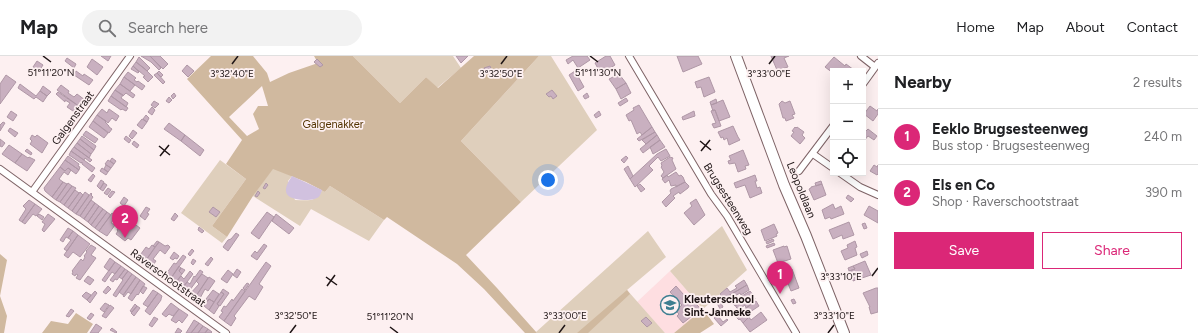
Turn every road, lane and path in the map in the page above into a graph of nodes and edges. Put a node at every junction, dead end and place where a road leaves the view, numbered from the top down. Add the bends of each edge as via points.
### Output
1 (130, 56) edge
2 (629, 56) edge
3 (736, 56) edge
4 (861, 56) edge
5 (877, 65) edge
6 (866, 80) edge
7 (830, 130) edge
8 (813, 154) junction
9 (830, 166) edge
10 (0, 169) edge
11 (799, 171) dead end
12 (844, 176) edge
13 (32, 192) junction
14 (878, 195) edge
15 (226, 333) edge
16 (796, 333) edge
17 (844, 333) edge

1 - 13 street, Galgenstraat
2 - 16 street, Brugsesteenweg
3 - 17 main road, Leopoldlaan via 784,185
4 - 5 street
5 - 6 street
7 - 8 street
8 - 9 street
8 - 11 street
10 - 13 street, Raverschootstraat
12 - 14 street
13 - 15 street, Raverschootstraat

